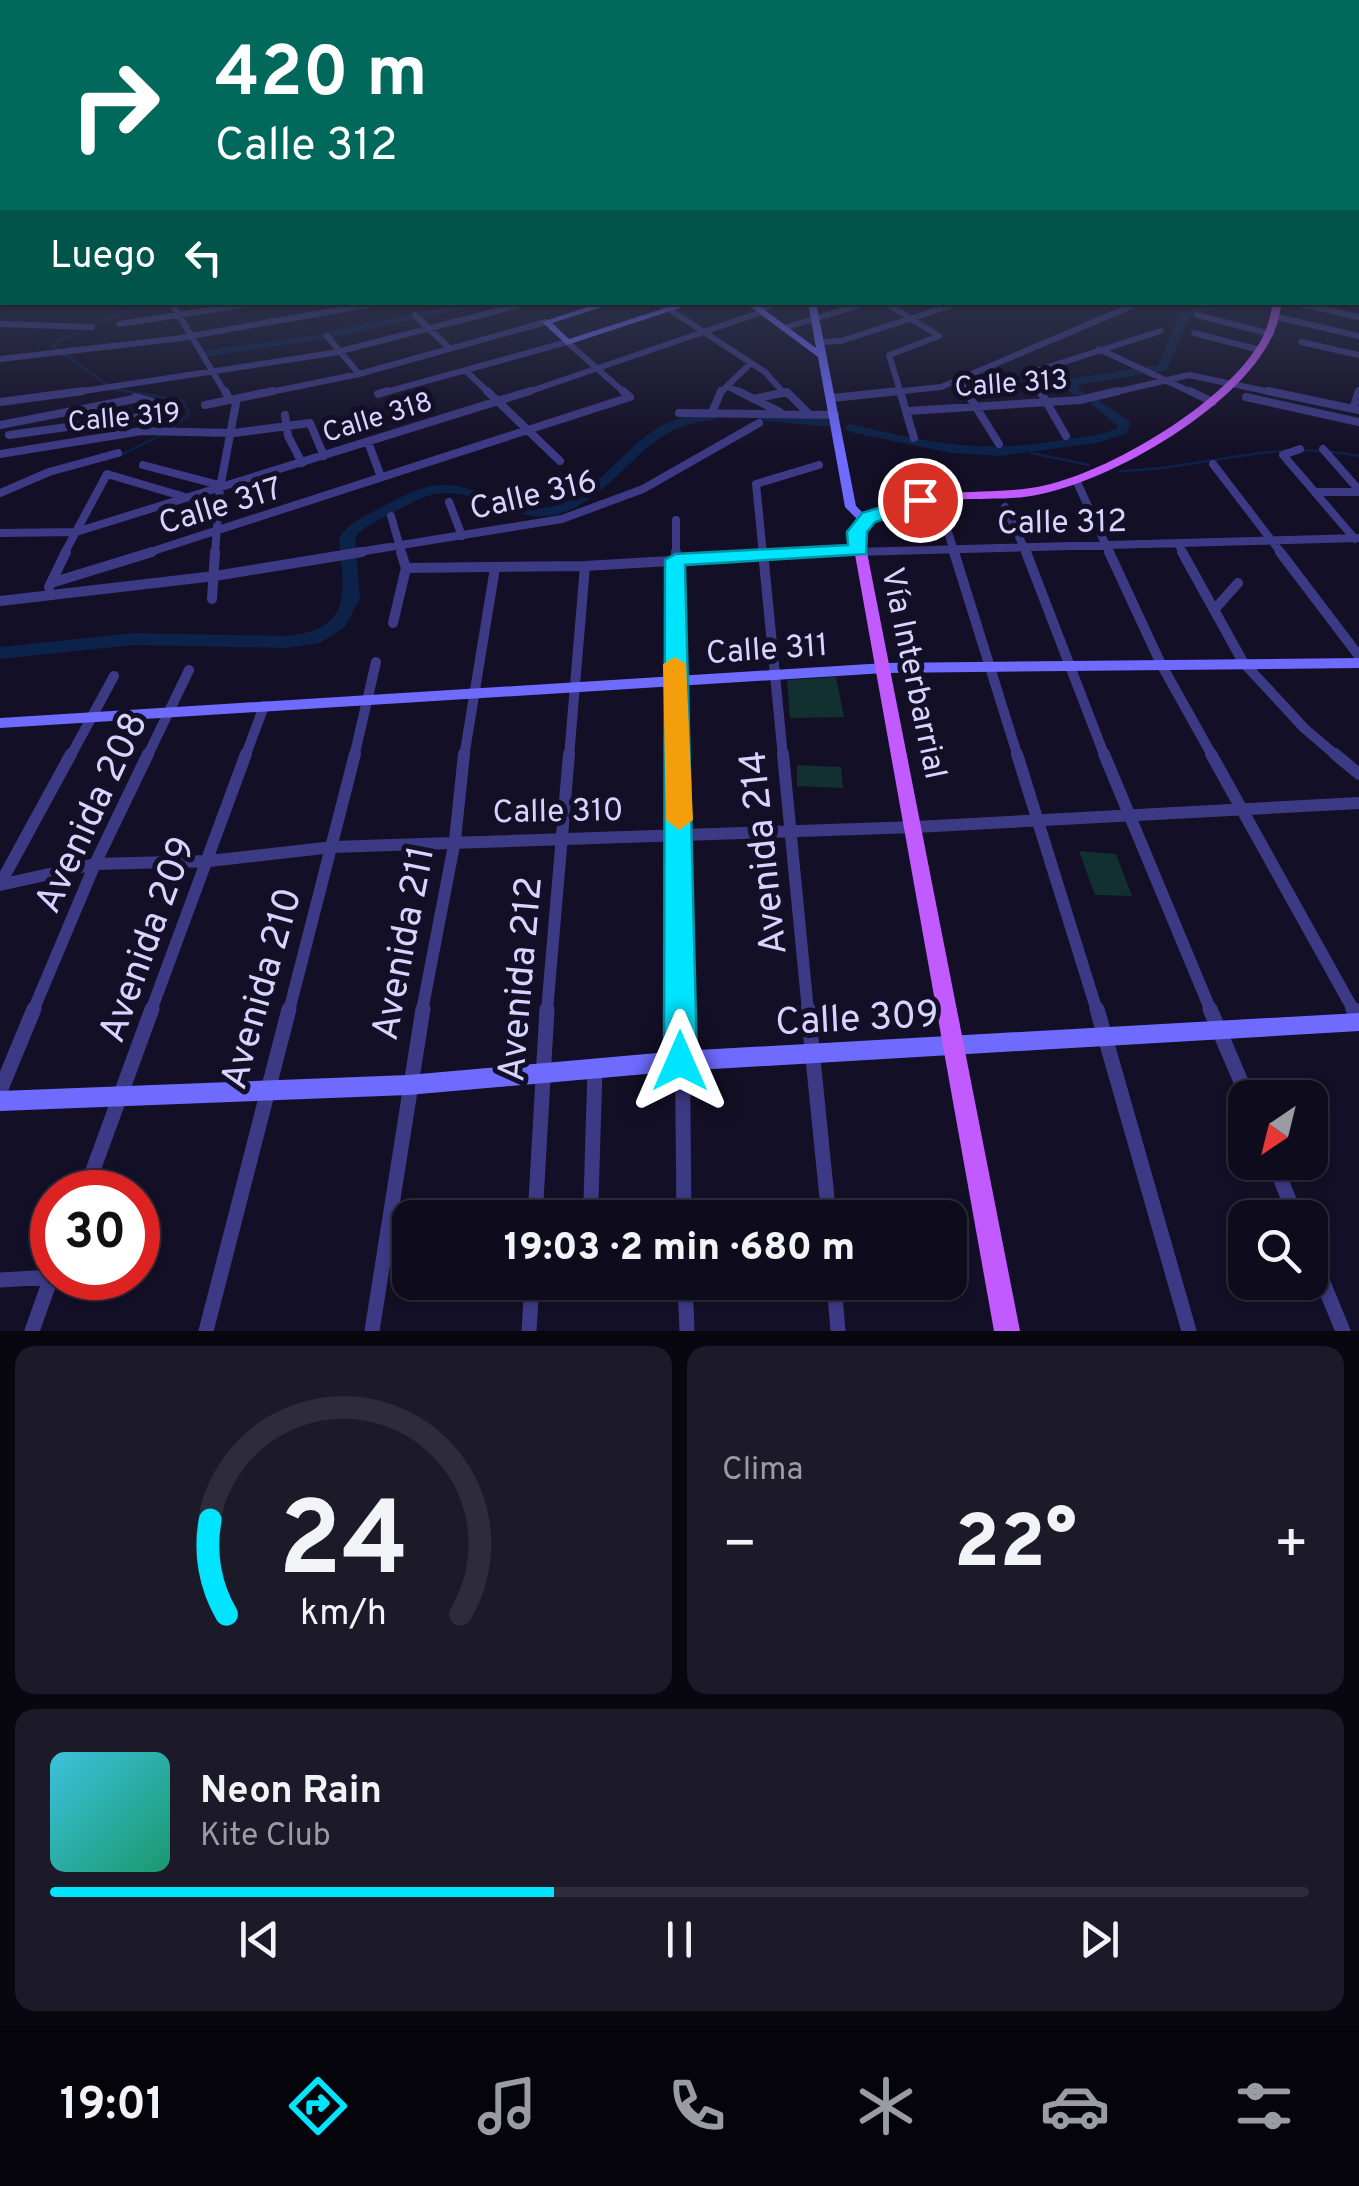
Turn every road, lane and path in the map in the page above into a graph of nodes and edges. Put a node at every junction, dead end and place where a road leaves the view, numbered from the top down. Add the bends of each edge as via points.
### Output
1 (183, 327) edge
2 (238, 327) edge
3 (429, 327) edge
4 (442, 327) edge
5 (527, 327) edge
6 (551, 327) edge
7 (614, 327) edge
8 (697, 327) edge
9 (714, 327) edge
10 (787, 327) edge
11 (816, 327) edge
12 (883, 327) edge
13 (927, 327) edge
14 (1086, 327) edge
15 (1243, 327) edge
16 (1275, 327) edge
17 (1320, 327) edge
18 (784, 328) joint
19 (432, 330) junction
20 (703, 331) junction
21 (1161, 331) dead end
22 (1194, 333) dead end
23 (1271, 334) junction
24 (326, 336) dead end
25 (1359, 336) edge
26 (189, 337) junction
27 (567, 342) junction
28 (819, 342) junction
29 (1301, 342) dead end
30 (450, 348) junction
31 (1099, 349) junction
32 (1260, 350) junction
33 (338, 352) junction
34 (823, 356) junction
35 (1359, 356) edge
36 (0, 360) edge
37 (749, 365) junction
38 (466, 371) junction
39 (595, 371) junction
40 (216, 374) junction
41 (359, 374) junction
42 (959, 380) junction
43 (1161, 380) junction
44 (1234, 384) junction
45 (724, 388) junction
46 (104, 389) junction
47 (1359, 390) edge
48 (782, 391) junction
49 (900, 393) junction
50 (378, 394) dead end
51 (139, 398) junction
52 (758, 398) junction
53 (832, 398) junction
54 (1246, 398) dead end
55 (233, 401) junction
56 (0, 402) edge
57 (498, 402) junction
58 (1045, 402) junction
59 (1213, 402) junction
60 (205, 405) dead end
61 (978, 407) junction
62 (1356, 409) edge
63 (713, 410) junction
64 (908, 411) junction
65 (678, 412) dead end
66 (780, 412) junction
67 (162, 414) junction
68 (808, 414) junction
69 (285, 415) dead end
70 (834, 415) junction
71 (1359, 422) edge
72 (10, 424) junction
73 (759, 424) dead end
74 (0, 425) edge
75 (286, 427) junction
76 (160, 430) junction
77 (530, 432) junction
78 (234, 433) junction
79 (123, 434) junction
80 (10, 435) junction
81 (1066, 436) dead end
82 (914, 438) dead end
83 (368, 442) junction
84 (999, 444) dead end
85 (1300, 449) dead end
86 (1323, 449) dead end
87 (2, 454) edge
88 (324, 456) junction
89 (560, 461) dead end
90 (302, 464) junction
91 (819, 464) dead end
92 (1214, 464) dead end
93 (143, 465) dead end
94 (382, 477) junction
95 (1076, 480) junction
96 (220, 487) junction
97 (1359, 491) edge
98 (1318, 492) junction
99 (0, 493) edge
100 (188, 498) junction
101 (449, 502) dead end
102 (1005, 508) dead end
103 (942, 513) dead end
104 (391, 516) dead end
105 (676, 520) dead end
106 (865, 521) junction
107 (76, 532) junction
108 (0, 533) edge
109 (215, 534) junction
110 (462, 536) junction
111 (1272, 540) junction
112 (1357, 540) edge
113 (1108, 544) junction
114 (1178, 544) junction
115 (402, 546) junction
116 (1024, 546) junction
117 (952, 547) junction
118 (858, 550) junction
119 (764, 554) junction
120 (675, 560) junction
121 (585, 566) junction
122 (406, 568) junction
123 (495, 568) junction
124 (215, 576) junction
125 (51, 583) junction
126 (1238, 583) dead end
127 (44, 597) junction
128 (212, 599) dead end
129 (0, 601) edge
130 (1214, 610) junction
131 (392, 623) dead end
132 (1359, 659) edge
133 (376, 662) dead end
134 (1243, 662) junction
135 (1162, 664) junction
136 (1072, 666) junction
137 (885, 668) junction
138 (990, 668) junction
139 (189, 670) dead end
140 (778, 675) junction
141 (114, 676) dead end
142 (675, 682) junction
143 (575, 688) junction
144 (472, 694) junction
145 (368, 701) junction
146 (264, 706) junction
147 (170, 712) junction
148 (92, 717) junction
149 (0, 723) edge
150 (1359, 774) edge
151 (1357, 806) edge
152 (1240, 809) junction
153 (1128, 816) junction
154 (1036, 821) junction
155 (916, 827) junction
156 (792, 831) junction
157 (680, 836) junction
158 (564, 838) junction
159 (455, 840) junction
160 (333, 846) junction
161 (209, 861) junction
162 (95, 864) junction
163 (0, 884) edge
164 (1359, 1021) edge
165 (1222, 1033) junction
166 (1106, 1039) junction
167 (952, 1047) junction
168 (815, 1056) junction
169 (680, 1061) junction
170 (595, 1067) junction
171 (542, 1072) junction
172 (1241, 1080) edge
173 (408, 1085) junction
174 (0, 1090) edge
175 (265, 1090) junction
176 (123, 1097) junction
177 (0, 1100) edge
178 (94, 1170) edge
179 (536, 1200) edge
180 (591, 1200) edge
181 (684, 1200) edge
182 (827, 1200) edge
183 (30, 1278) edge
184 (0, 1280) edge
185 (1328, 1296) edge
186 (43, 1300) edge
187 (531, 1300) edge
188 (686, 1300) edge
189 (835, 1300) edge
190 (32, 1331) edge
191 (206, 1331) edge
192 (372, 1331) edge
193 (528, 1331) edge
194 (686, 1331) edge
195 (838, 1331) edge
196 (1007, 1331) edge
197 (1189, 1331) edge
198 (1342, 1331) edge

1 - 26 street
2 - 26 street
3 - 19 street
4 - 19 street
5 - 30 street
6 - 27 street
7 - 27 street
8 - 20 street
9 - 20 street, Calle 318
10 - 18 street
11 - 28 street
12 - 28 street
13 - 49 street via 938,333 934,339 889,355
14 - 42 street
15 - 23 street
16 - 23 main road
17 - 25 street
18 - 34 street
19 - 30 street
19 - 33 street
20 - 37 street
20 - 39 street, Calle 318
21 - 31 street
22 - 32 street
23 - 32 main road
24 - 33 street
26 - 36 street
26 - 40 street
27 - 38 street
27 - 39 street
28 - 34 street
29 - 35 street
30 - 41 street
31 - 43 street
31 - 58 street via 1030,373
32 - 44 main road
33 - 40 street
33 - 41 street
34 - 53 street
37 - 45 street
37 - 48 street
38 - 50 street
38 - 57 street
39 - 57 street, Calle 318
39 - 77 street, Calle 317 via 630,397
40 - 46 street
40 - 55 street
41 - 55 street
42 - 49 street
42 - 61 street
43 - 44 street, Calle 313 via 1194,376
43 - 58 street, Calle 313
43 - 59 street
44 - 59 main road
44 - 62 street, Calle 313
45 - 52 street
45 - 63 street
46 - 51 street
46 - 56 street
47 - 62 street
48 - 52 street
48 - 68 street
49 - 53 street
49 - 64 street
51 - 67 street via 157,401
51 - 72 street
52 - 66 street
53 - 70 street
54 - 71 street
55 - 60 street
55 - 78 street
57 - 77 street
57 - 83 street, Calle 318
58 - 61 street, Calle 313
58 - 81 street
59 - 95 main road
61 - 64 street, Calle 313
61 - 84 street
63 - 65 street
63 - 66 street
64 - 82 street
66 - 68 street
67 - 76 street
67 - 80 street
68 - 70 street
69 - 75 street
70 - 106 street via 851,508
72 - 74 street
72 - 80 street
73 - 110 street, Calle 316 via 618,500 562,519
75 - 78 street, Calle 319
75 - 88 street, Calle 319 via 313,423
75 - 90 street
76 - 78 street, Calle 319
76 - 79 street, Calle 319
77 - 89 street
77 - 94 street, Calle 317
78 - 96 street
79 - 87 street, Calle 319
79 - 99 street via 117,456 38,475
80 - 87 street
83 - 88 street, Calle 318
83 - 94 street
85 - 98 street via 1284,455
86 - 97 street
88 - 90 street, Calle 318
90 - 96 street, Calle 318
91 - 119 street, Avenida 214 via 756,484
92 - 111 street
93 - 96 street
94 - 109 street, Calle 317
95 - 106 main road via 1010,496 906,502
95 - 113 street
96 - 100 street, Calle 318
96 - 109 street
97 - 98 street
98 - 112 street
100 - 107 street, Calle 318
100 - 107 street via 107,474
101 - 110 street
102 - 116 street
103 - 117 street
104 - 115 street
105 - 120 street
106 - 118 main road, Vía Interbarrial via 857,532
107 - 108 street, Calle 318
107 - 125 street
109 - 124 street
109 - 125 street, Calle 317
110 - 115 street, Calle 316
111 - 112 street, Calle 312
111 - 114 street, Calle 312
111 - 132 street
113 - 114 street, Calle 312
113 - 116 street, Calle 312
113 - 135 street
114 - 130 street
115 - 122 street
115 - 124 street, Calle 316
116 - 117 street, Calle 312
116 - 136 street
117 - 118 street, Calle 312
117 - 138 street
118 - 119 street, Calle 312
118 - 137 main road, Vía Interbarrial
119 - 120 street, Calle 312
119 - 140 street, Avenida 214
120 - 121 street, Calle 312
120 - 142 street
121 - 123 street, Calle 312
121 - 143 street, Avenida 212
122 - 123 street, Calle 312
122 - 131 street
123 - 144 street, Avenida 211
124 - 127 street, Calle 316
124 - 128 street
125 - 127 street
126 - 130 street
127 - 129 street, Calle 316
130 - 134 street
132 - 134 street, Calle 311
133 - 145 street, Avenida 210
134 - 135 street, Calle 311
134 - 150 street via 1304,728
135 - 136 street, Calle 311
135 - 152 street
136 - 138 street, Calle 311
136 - 153 street
137 - 138 street, Calle 311
137 - 140 street, Calle 311
137 - 155 main road, Vía Interbarrial
138 - 154 street
139 - 147 street, Avenida 208
140 - 142 street, Calle 311
140 - 156 street, Avenida 214
141 - 148 street
142 - 143 street, Calle 311
142 - 157 street
143 - 144 street, Calle 311
143 - 158 street, Avenida 212
144 - 145 street, Calle 311
144 - 159 street, Avenida 211
145 - 146 street, Calle 311
145 - 160 street, Avenida 210
146 - 147 street, Calle 311
146 - 161 street, Avenida 209
147 - 148 street, Calle 311
147 - 162 street, Avenida 208
148 - 149 street, Calle 311
148 - 163 street
151 - 152 street, Calle 310
152 - 153 street, Calle 310
152 - 164 street
153 - 154 street, Calle 310
153 - 165 street
154 - 155 street, Calle 310
154 - 166 street
155 - 156 street, Calle 310
155 - 167 main road, Vía Interbarrial
156 - 157 street, Calle 310
156 - 168 street, Avenida 214
157 - 158 street, Calle 310
157 - 169 street
158 - 159 street, Calle 310
158 - 171 street, Avenida 212
159 - 160 street, Calle 310
159 - 173 street, Avenida 211
160 - 161 street, Calle 310
160 - 175 street, Avenida 210
161 - 162 street, Calle 310
161 - 176 street, Avenida 209
162 - 163 street, Calle 310
162 - 174 street, Avenida 208
164 - 165 street, Calle 309
165 - 166 street, Calle 309
165 - 172 street
166 - 167 street, Calle 309
166 - 197 street
167 - 168 street, Calle 309
167 - 196 main road, Vía Interbarrial
168 - 169 street, Calle 309
168 - 182 street, Avenida 214
169 - 170 street, Calle 309
169 - 181 street
170 - 171 street, Calle 309
170 - 180 street
171 - 173 street, Calle 309
171 - 179 street, Avenida 212
173 - 175 street, Calle 309
173 - 192 street, Avenida 211
175 - 176 street, Calle 309
175 - 191 street, Avenida 210
176 - 177 street, Calle 309
176 - 178 street, Avenida 209
183 - 184 street
185 - 198 street
186 - 190 street
187 - 193 street
188 - 194 street
189 - 195 street

